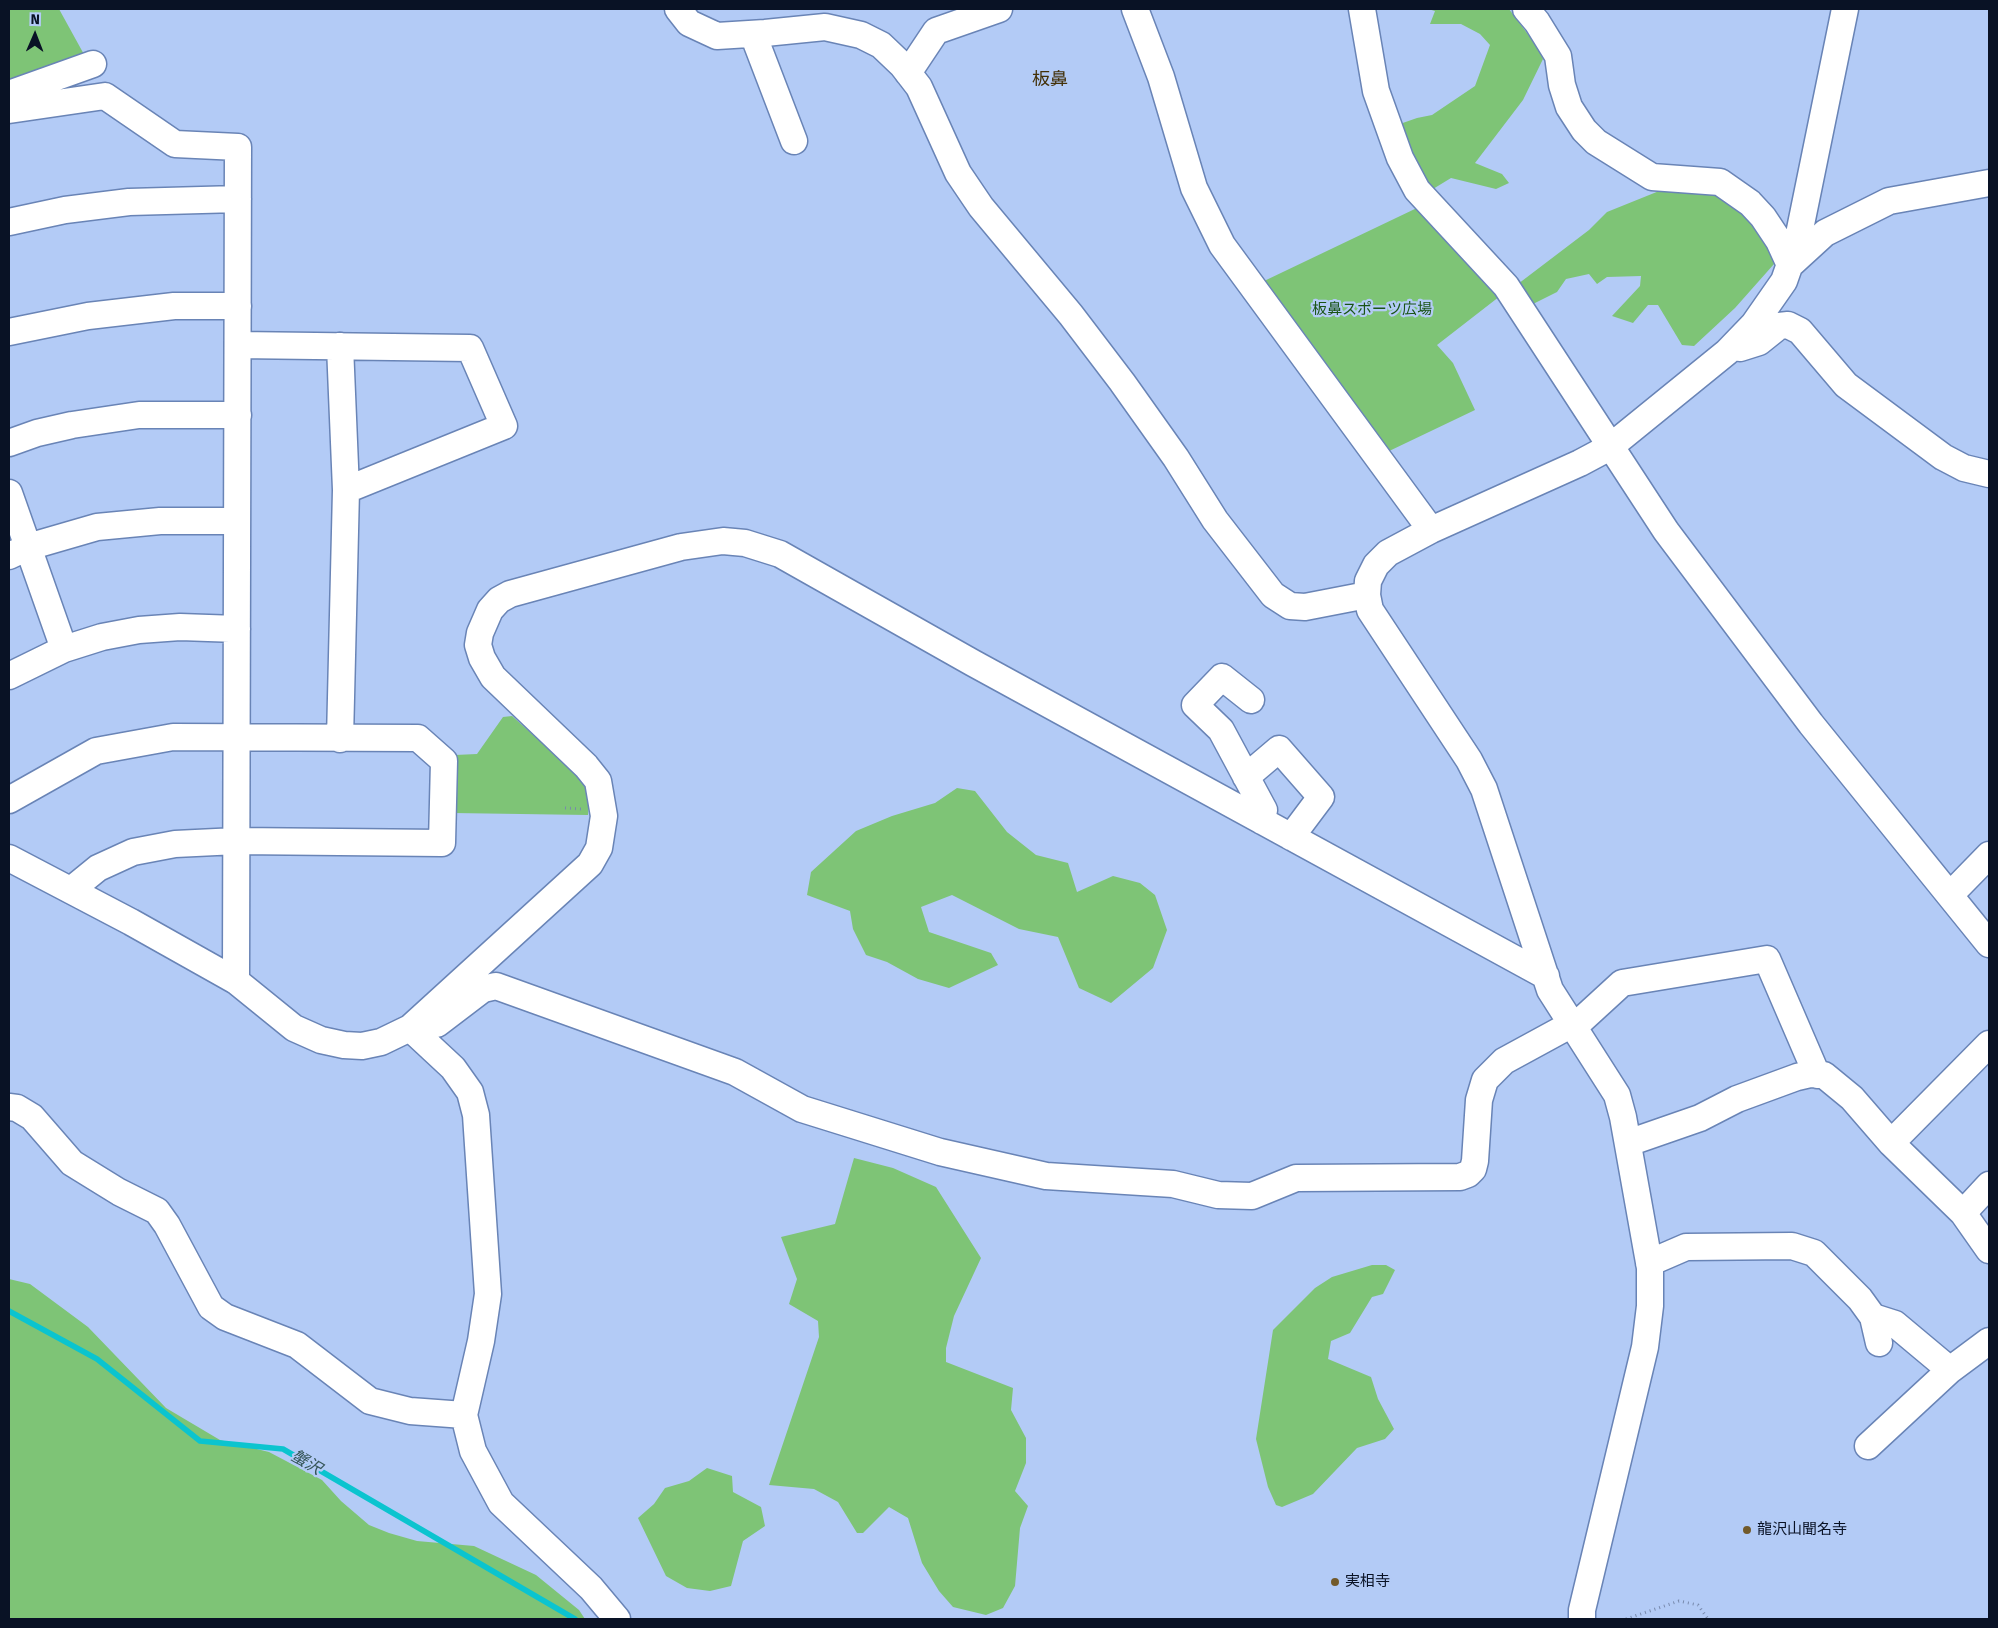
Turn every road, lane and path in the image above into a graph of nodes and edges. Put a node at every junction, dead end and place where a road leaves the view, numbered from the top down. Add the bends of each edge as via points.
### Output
1 (678, 9) edge
2 (999, 9) edge
3 (1134, 9) edge
4 (1362, 9) edge
5 (1526, 9) edge
6 (1845, 9) edge
7 (802, 19) edge
8 (753, 34) junction
9 (93, 64) dead end
10 (908, 73) junction
11 (9, 94) edge
12 (9, 110) edge
13 (794, 141) dead end
14 (1989, 183) edge
15 (238, 199) junction
16 (9, 222) edge
17 (1790, 265) junction
18 (238, 306) junction
19 (9, 332) edge
20 (238, 345) junction
21 (340, 346) junction
22 (1727, 352) junction
23 (238, 415) junction
24 (9, 443) edge
25 (1610, 446) junction
26 (1989, 474) edge
27 (346, 490) junction
28 (9, 493) edge
29 (237, 521) junction
30 (1431, 530) junction
31 (18, 552) edge
32 (1367, 594) junction
33 (237, 629) junction
34 (64, 649) junction
35 (9, 676) edge
36 (1251, 700) dead end
37 (237, 737) junction
38 (340, 738) junction
39 (1246, 776) junction
40 (9, 800) edge
41 (1262, 820) junction
42 (1291, 837) junction
43 (237, 841) junction
44 (1989, 855) edge
45 (9, 858) edge
46 (71, 890) junction
47 (1950, 895) junction
48 (1989, 944) edge
49 (1546, 976) junction
50 (236, 981) junction
51 (1573, 1025) junction
52 (415, 1032) junction
53 (1989, 1044) edge
54 (1817, 1075) junction
55 (9, 1106) edge
56 (1628, 1143) junction
57 (1891, 1143) junction
58 (1989, 1186) edge
59 (1963, 1213) junction
60 (1989, 1250) edge
61 (1648, 1263) junction
62 (1872, 1317) junction
63 (1879, 1342) dead end
64 (1989, 1342) edge
65 (1950, 1370) junction
66 (464, 1415) junction
67 (1868, 1446) dead end
68 (618, 1619) edge
69 (1582, 1619) edge
70 (1626, 1619) edge
71 (1708, 1619) edge

1 - 8 street via 689,23 717,36
2 - 10 street via 936,31
3 - 30 street via 1161,77 1194,188 1222,245
4 - 25 street via 1376,91 1400,158 1417,190 1506,286
5 - 17 street via 1538,22 1558,56 1569,107 1596,142 1652,177 1720,182 1750,203 1763,217
6 - 17 street
7 - 8 street
7 - 10 street via 861,35 880,46
8 - 13 street
9 - 11 street
10 - 32 street via 919,87 958,173 981,207 1122,382 1215,520 1273,595 1290,606 1305,607
12 - 15 street via 105,96 175,144 238,147
14 - 17 street via 1889,200 1825,233
15 - 16 street via 129,202 65,210
15 - 18 street
17 - 22 street via 1766,309
18 - 19 street via 174,306 88,316
18 - 20 street
20 - 21 street
20 - 23 street
21 - 27 street
21 - 27 street via 470,348 504,426
22 - 25 street
22 - 26 street via 1759,342 1779,326 1788,325 1800,331 1846,385 1943,457 1964,468
23 - 24 street via 139,415 72,425
23 - 29 street
25 - 30 street via 1580,463
25 - 47 street via 1666,531 1811,724
27 - 38 street
28 - 31 street
29 - 31 street via 160,521 97,527
29 - 33 street
30 - 32 street via 1388,553 1376,565 1368,581
31 - 34 street
32 - 49 street via 1370,610 1469,760 1484,789
33 - 34 street via 180,627 139,630
33 - 37 street
34 - 35 street
36 - 39 street via 1222,677 1195,705 1221,730
37 - 38 street
37 - 40 street via 173,736 96,751
37 - 43 street
38 - 43 street via 418,738 444,761 442,843
39 - 41 street via 1264,810
39 - 42 street via 1280,749 1321,797
41 - 42 street
41 - 52 street via 972,663 780,554 745,543 723,541 682,547 510,594 490,610 479,639 482,658 493,677 598,781 603,830 599,848 590,864
42 - 49 street
43 - 46 street via 175,844 133,852 98,868
43 - 50 street
44 - 47 street
45 - 46 street
46 - 50 street
47 - 48 street
49 - 51 street via 1550,990
50 - 52 street via 294,1028 321,1040 362,1046
51 - 52 street via 1504,1061 1485,1080 1479,1100 1475,1161 1468,1174 1460,1177 1296,1178 1252,1196 1218,1195 1173,1184 1046,1176 940,1152 802,1109 735,1072 496,986 483,989
51 - 54 street via 1622,983 1767,959
51 - 56 street via 1617,1095
52 - 66 street via 453,1068 470,1092 476,1115 488,1294
53 - 57 street
54 - 56 street via 1797,1077 1737,1099 1700,1118
54 - 57 street via 1824,1075 1852,1098
55 - 66 street via 32,1117 72,1163 157,1211 211,1307 224,1317 297,1345 370,1401 410,1412
56 - 61 street
57 - 59 street
58 - 59 street
59 - 60 street
61 - 62 street via 1686,1247 1792,1246 1814,1253 1860,1299
61 - 69 street via 1650,1306 1645,1347
62 - 63 street
62 - 65 street via 1895,1324
64 - 65 street
65 - 67 street
66 - 68 street via 474,1451 501,1503 591,1588
70 - 71 path via 1679,1601 1698,1605

